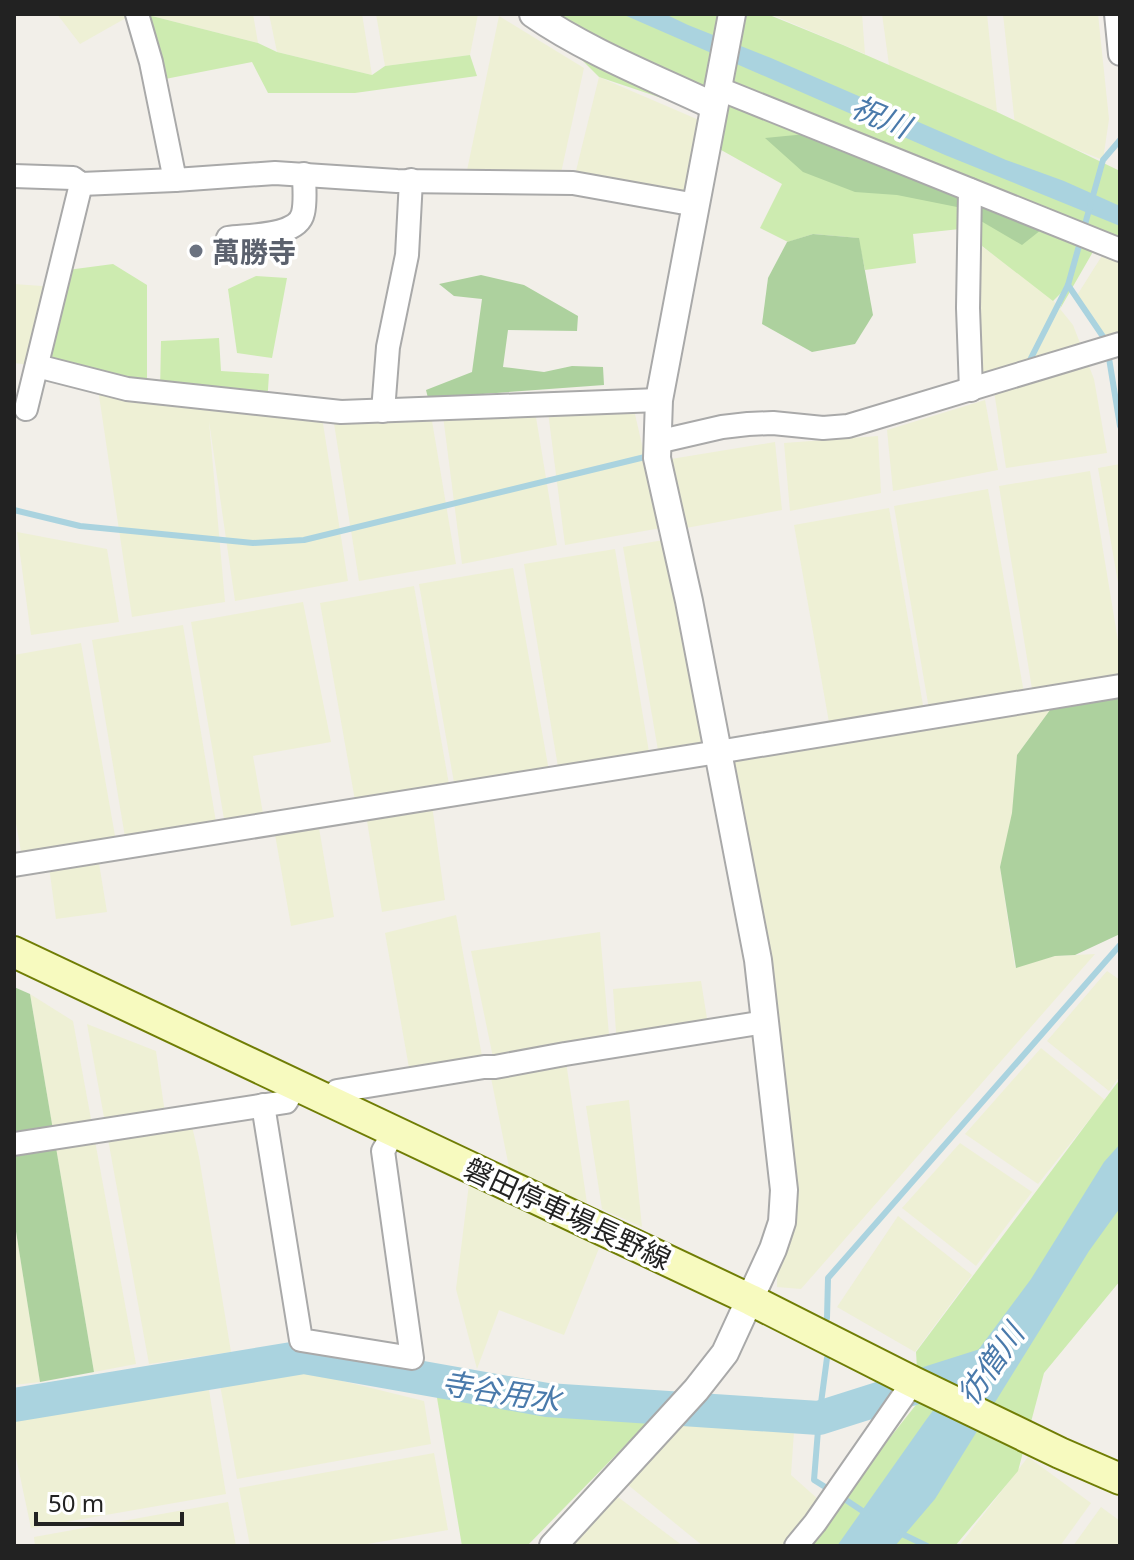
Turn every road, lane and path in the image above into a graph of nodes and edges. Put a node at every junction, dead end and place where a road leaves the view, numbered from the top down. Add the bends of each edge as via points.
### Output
1 (137, 14) edge
2 (533, 14) edge
3 (732, 14) edge
4 (1116, 14) edge
5 (1120, 54) edge
6 (717, 89) junction
7 (304, 174) junction
8 (14, 176) edge
9 (175, 180) junction
10 (411, 180) junction
11 (81, 184) junction
12 (970, 190) junction
13 (696, 205) junction
14 (228, 238) dead end
15 (1120, 250) edge
16 (1120, 344) edge
17 (37, 366) junction
18 (971, 390) junction
19 (659, 400) junction
20 (26, 409) dead end
21 (383, 411) junction
22 (657, 442) junction
23 (1120, 686) edge
24 (718, 752) junction
25 (14, 865) edge
26 (14, 952) edge
27 (765, 1022) junction
28 (296, 1086) junction
29 (331, 1102) junction
30 (263, 1105) junction
31 (394, 1132) junction
32 (14, 1144) edge
33 (751, 1300) junction
34 (913, 1382) junction
35 (1120, 1479) edge
36 (553, 1546) edge
37 (796, 1546) edge

1 - 9 street
2 - 6 street via 613,59
3 - 6 street
4 - 5 street
6 - 12 street
6 - 13 street
7 - 9 street
7 - 10 street
7 - 14 street via 299,223 286,231
8 - 11 street via 73,178
9 - 11 street
10 - 13 street via 573,183
10 - 21 street via 407,255 388,347
11 - 17 street
12 - 15 street
12 - 18 street
13 - 19 street
16 - 18 street
17 - 20 street
17 - 21 street via 127,389 321,411
18 - 22 street via 848,426 748,424
19 - 21 street
19 - 22 street
22 - 24 street
23 - 24 street
24 - 25 street
24 - 27 street
26 - 28 main road, 磐田停車場長野線
27 - 29 street via 337,1091
27 - 33 street via 784,1190 782,1222
28 - 29 main road, 磐田停車場長野線
28 - 30 street via 286,1102
29 - 31 main road, 磐田停車場長野線
30 - 31 street via 301,1340 412,1358 383,1151
30 - 32 street
31 - 33 main road, 磐田停車場長野線
33 - 34 main road, 磐田停車場長野線
33 - 36 street via 725,1353 688,1399
34 - 35 main road, 磐田停車場長野線
34 - 37 street

